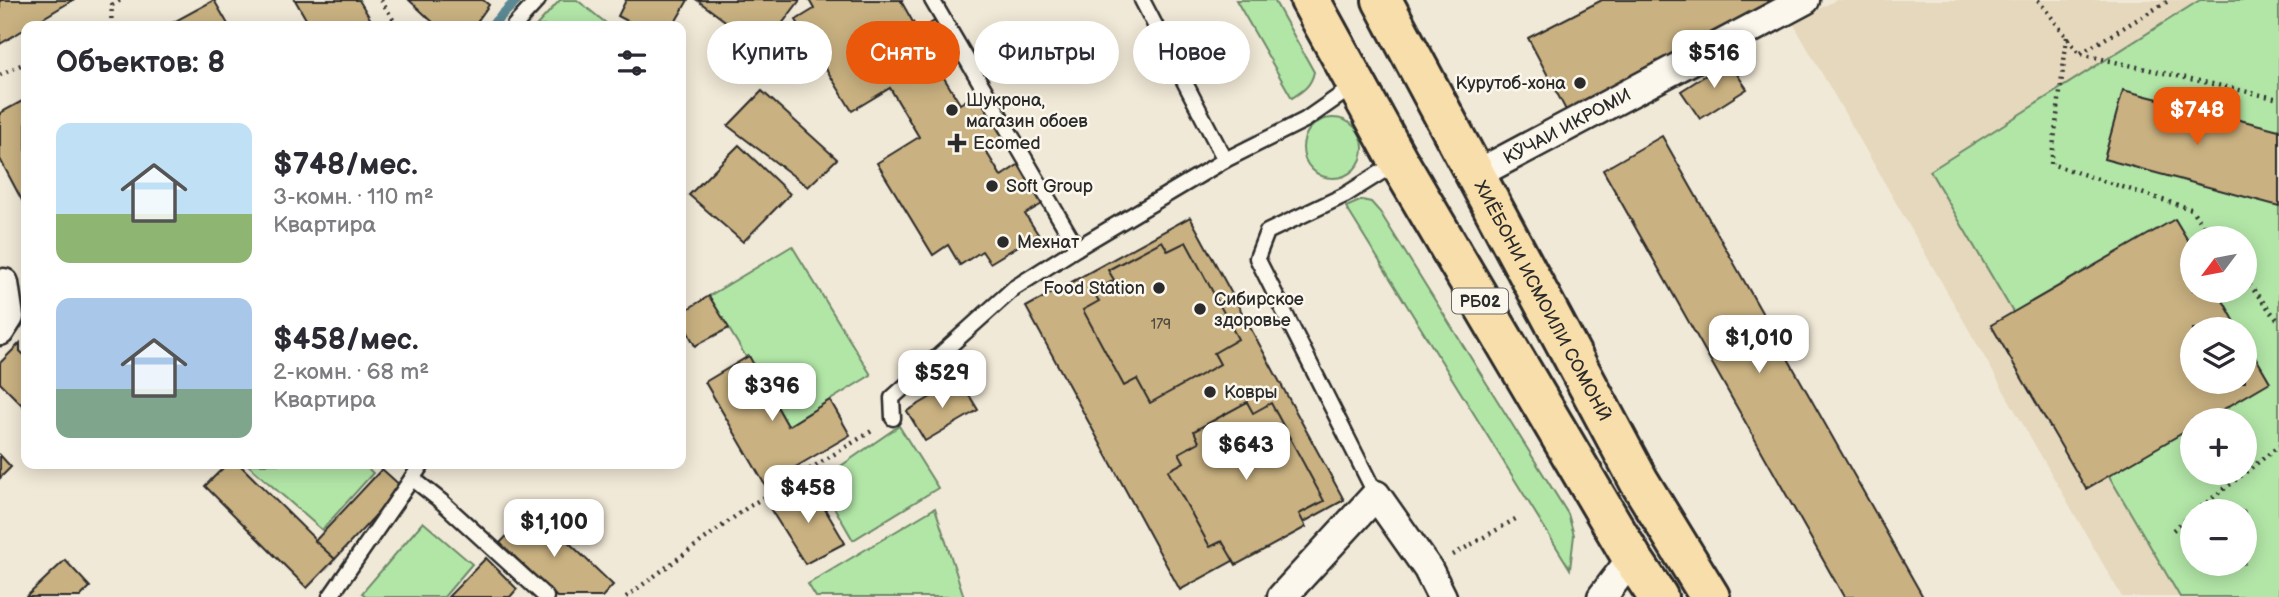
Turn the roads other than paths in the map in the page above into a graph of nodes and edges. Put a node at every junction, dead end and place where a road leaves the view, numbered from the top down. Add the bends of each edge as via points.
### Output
1 (538, 0) edge
2 (932, 0) edge
3 (1142, 0) edge
4 (1310, 0) edge
5 (1382, 0) edge
6 (1805, 0) edge
7 (519, 21) edge
8 (1356, 85) junction
9 (1225, 160) junction
10 (1399, 162) junction
11 (1477, 174) junction
12 (1077, 248) junction
13 (4, 283) dead end
14 (0, 331) edge
15 (893, 418) road end
16 (418, 469) edge
17 (412, 478) junction
18 (1376, 495) junction
19 (1632, 558) junction
20 (330, 597) edge
21 (546, 597) edge
22 (1282, 597) edge
23 (1442, 597) edge
24 (1602, 597) edge
25 (1658, 597) edge
26 (1710, 597) edge

1 - 7 lane
2 - 12 lane
3 - 9 lane
4 - 8 highway, РБ02
5 - 11 highway, ХИЁБОНИ ИСМОИЛИ СОМОНӢ / РБ02
6 - 11 street, КӮЧАИ ИКРОМИ
8 - 9 lane via 1305,120
8 - 10 highway, РБ02
9 - 12 lane
10 - 18 lane via 1345,195 1267,232 1257,258
10 - 19 highway, РБ02
11 - 26 highway, ХИЁБОНИ ИСМОИЛИ СОМОНӢ / РБ02 via 1639,481
12 - 15 lane via 1014,288 892,398
13 - 14 street via 9,317
16 - 17 lane
17 - 20 lane
17 - 21 lane
18 - 22 street
18 - 23 street
19 - 24 street
19 - 25 highway, РБ02

